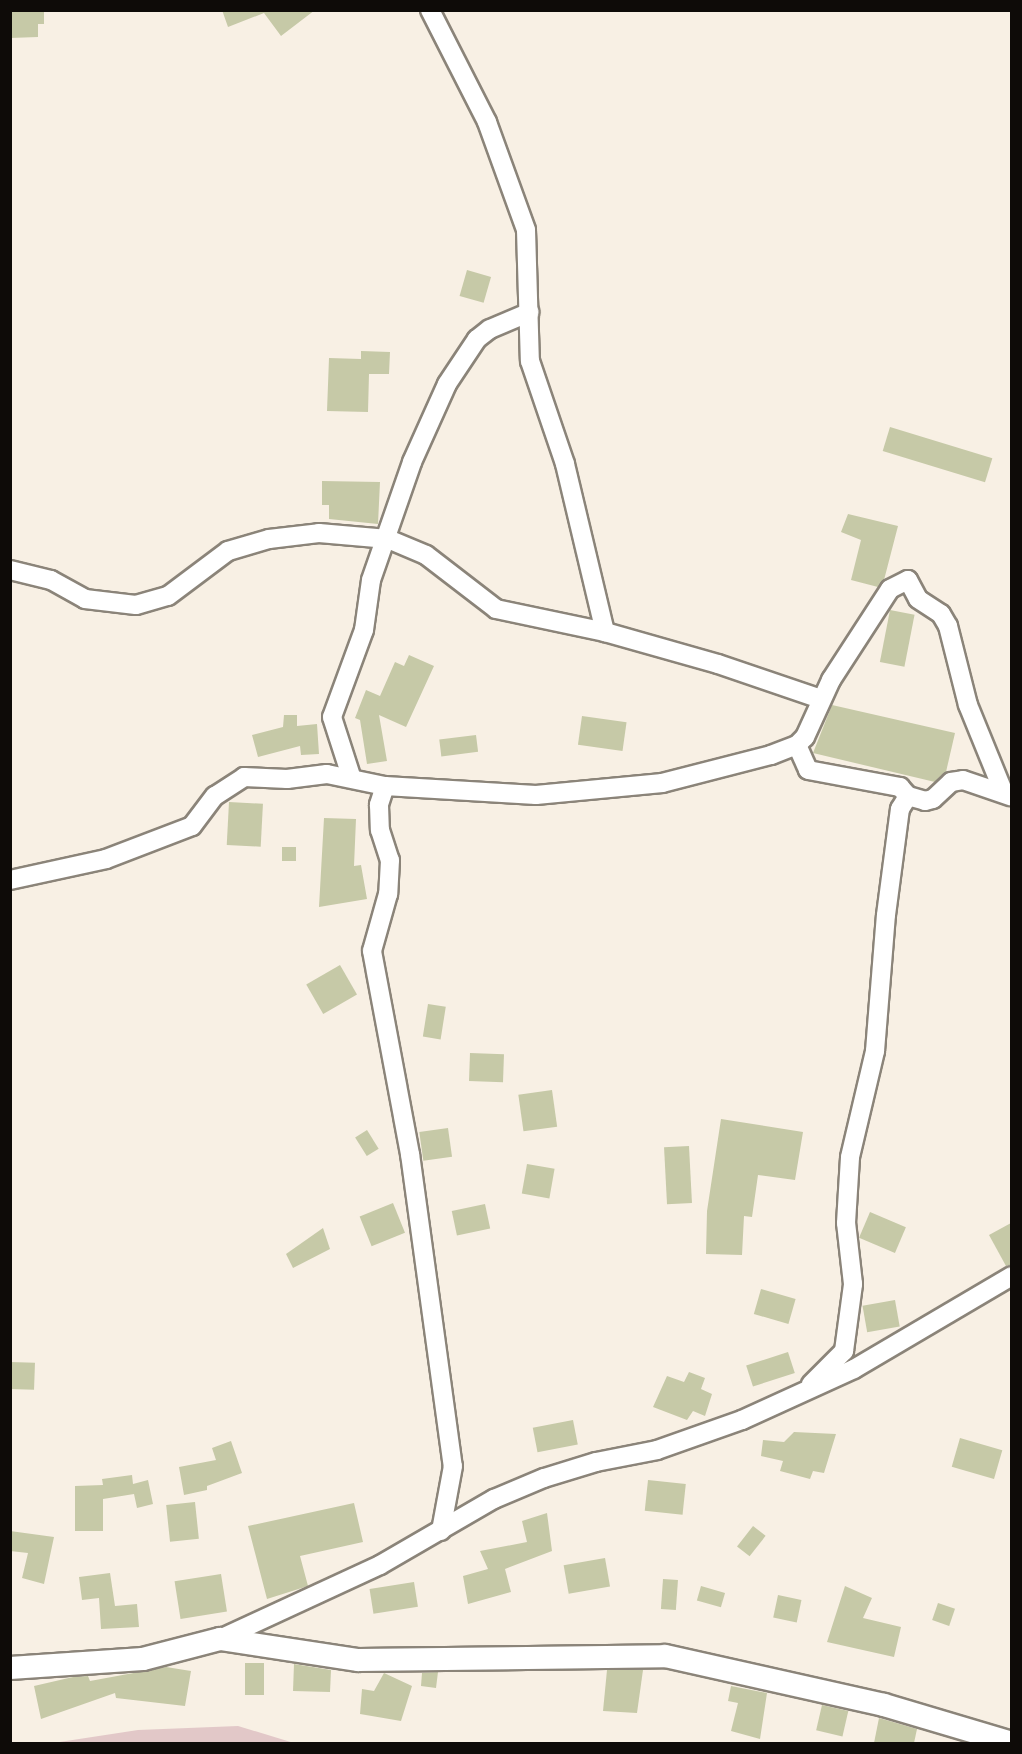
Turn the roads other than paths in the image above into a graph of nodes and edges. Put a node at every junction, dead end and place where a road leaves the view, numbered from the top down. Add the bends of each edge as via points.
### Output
1 (430, 10) edge
2 (530, 312) junction
3 (388, 539) junction
4 (10, 570) edge
5 (604, 632) junction
6 (820, 699) junction
7 (797, 745) junction
8 (351, 776) junction
9 (385, 786) junction
10 (1008, 795) edge
11 (908, 796) junction
12 (10, 880) edge
13 (1011, 1276) edge
14 (801, 1393) junction
15 (441, 1531) junction
16 (220, 1639) junction
17 (10, 1668) edge
18 (1011, 1743) edge

1 - 2 street via 487,122 517,196 526,230
2 - 3 street via 490,329 477,339 447,384 412,462
2 - 5 street via 530,361 565,464
3 - 4 street via 318,532 269,539 228,551 168,596 136,605 85,599 51,580
3 - 5 street via 426,555 496,609
3 - 8 street via 371,580 364,630 332,717
5 - 6 street via 718,664
6 - 7 street via 810,728
6 - 10 street via 890,589 908,580 918,599 942,614 948,626 968,705
7 - 9 street via 642,786 514,796
7 - 11 street via 808,770 900,787
8 - 9 street
8 - 12 street via 244,777 215,796 192,826 106,859
9 - 15 street via 379,805 380,830 390,860 388,894 372,951 410,1154 453,1466
10 - 11 street via 963,780 951,782 930,801
11 - 14 street via 900,809 886,915 875,1051 850,1157 846,1223 853,1284 844,1351
13 - 14 street via 854,1369
14 - 15 street via 742,1420 657,1450 596,1462 544,1478 494,1499
15 - 16 street via 309,1600
16 - 17 street via 143,1659
16 - 18 street via 358,1660 665,1656 884,1705

